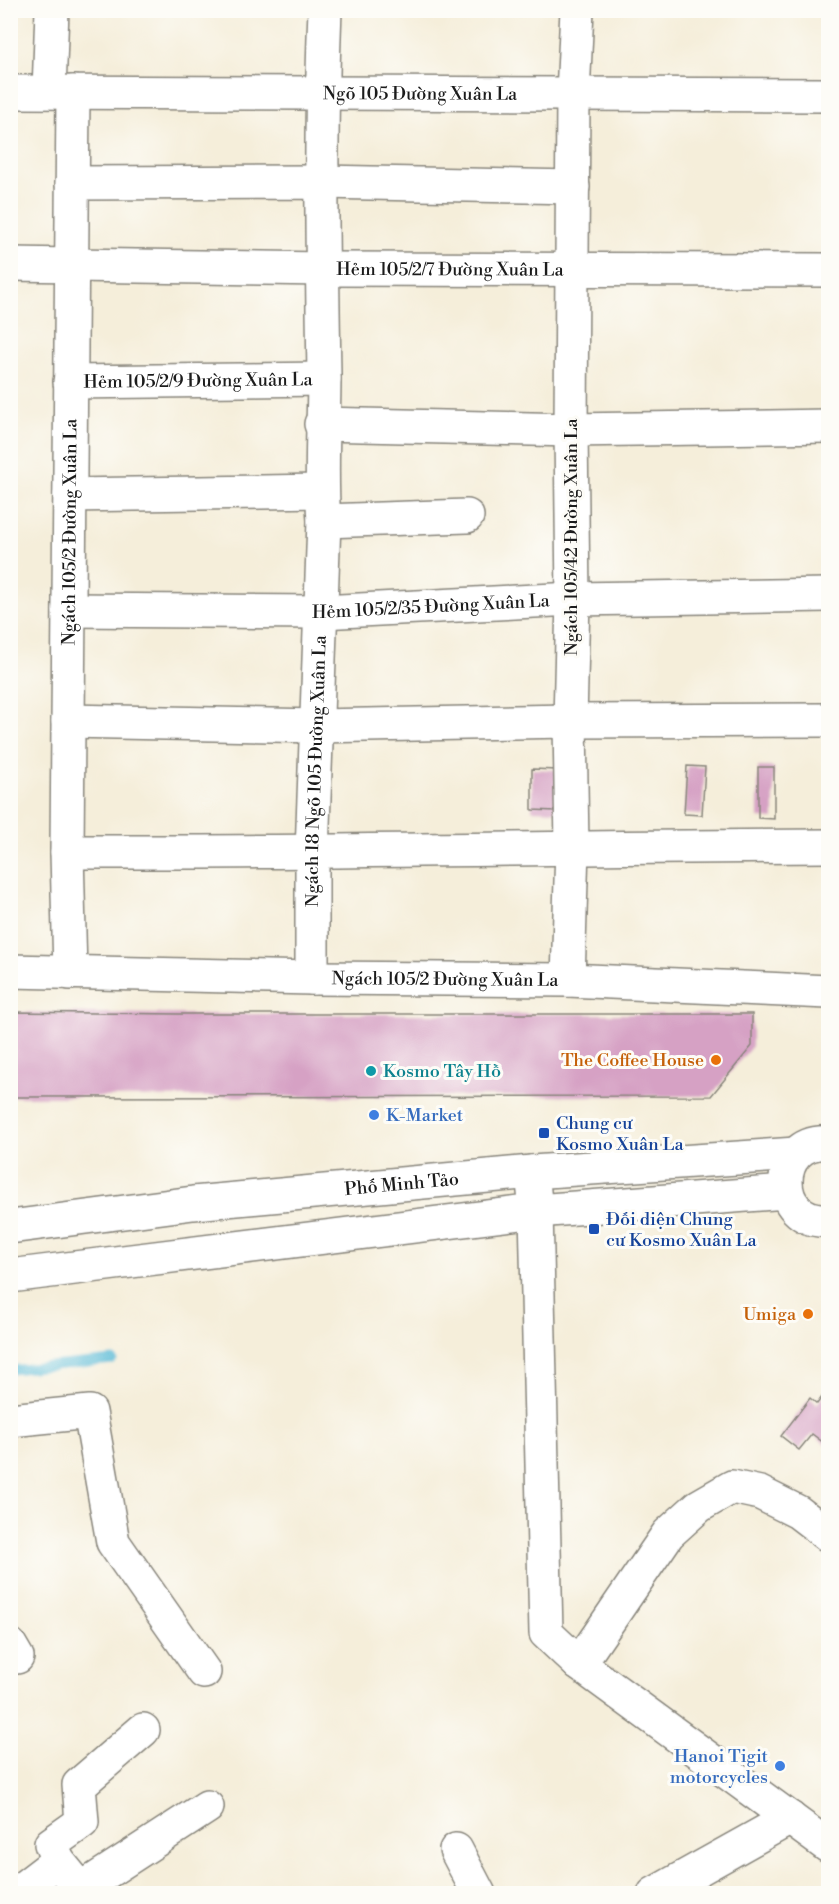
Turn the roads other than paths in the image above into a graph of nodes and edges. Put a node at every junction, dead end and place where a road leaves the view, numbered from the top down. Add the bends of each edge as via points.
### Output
1 (52, 10) edge
2 (325, 10) edge
3 (577, 10) edge
4 (10, 92) edge
5 (61, 92) junction
6 (322, 93) junction
7 (573, 94) junction
8 (828, 95) edge
9 (322, 182) junction
10 (72, 183) junction
11 (573, 187) junction
12 (10, 264) edge
13 (72, 264) junction
14 (572, 268) junction
15 (322, 269) junction
16 (828, 270) edge
17 (324, 379) junction
18 (70, 381) junction
19 (321, 424) junction
20 (828, 426) edge
21 (571, 430) junction
22 (70, 495) junction
23 (323, 506) junction
24 (467, 516) dead end
25 (828, 595) edge
26 (573, 599) junction
27 (69, 610) junction
28 (321, 612) junction
29 (828, 720) edge
30 (68, 721) junction
31 (570, 721) junction
32 (317, 726) junction
33 (828, 846) edge
34 (572, 848) junction
35 (67, 852) junction
36 (312, 853) junction
37 (10, 971) edge
38 (70, 973) junction
39 (312, 978) junction
40 (568, 980) junction
41 (824, 991) edge
42 (817, 1142) edge
43 (532, 1172) junction
44 (786, 1192) junction
45 (536, 1211) junction
46 (828, 1220) edge
47 (10, 1227) edge
48 (10, 1276) edge
49 (10, 1420) edge
50 (828, 1535) edge
51 (579, 1664) junction
52 (204, 1672) dead end
53 (143, 1730) dead end
54 (207, 1807) dead end
55 (790, 1818) junction
56 (828, 1846) edge
57 (456, 1850) dead end
58 (58, 1861) junction
59 (15, 1893) edge
60 (479, 1893) edge
61 (654, 1893) edge

1 - 5 street, Ngách 105/2 Đường Xuân La
2 - 6 street, Ngách 18 Ngõ 105 Đường Xuân La
3 - 7 street, Ngách 105/42 Đường Xuân La
4 - 5 street, Ngõ 105 Đường Xuân La
5 - 6 street, Ngõ 105 Đường Xuân La
5 - 10 street, Ngách 105/2 Đường Xuân La
6 - 7 street, Ngõ 105 Đường Xuân La
6 - 9 street, Ngách 18 Ngõ 105 Đường Xuân La
7 - 8 street, Ngõ 105 Đường Xuân La
7 - 11 street, Ngách 105/42 Đường Xuân La
9 - 10 street
9 - 11 street
9 - 15 street, Ngách 18 Ngõ 105 Đường Xuân La
10 - 13 street, Ngách 105/2 Đường Xuân La
11 - 14 street, Ngách 105/42 Đường Xuân La
12 - 13 street, Hẻm 105/2/7 Đường Xuân La
13 - 15 street, Hẻm 105/2/7 Đường Xuân La
13 - 18 street, Ngách 105/2 Đường Xuân La
14 - 15 street, Hẻm 105/2/7 Đường Xuân La
14 - 16 street, Hẻm 105/2/7 Đường Xuân La
14 - 21 street, Ngách 105/42 Đường Xuân La
15 - 17 street, Ngách 18 Ngõ 105 Đường Xuân La
17 - 18 street, Hẻm 105/2/9 Đường Xuân La
17 - 19 street, Ngách 18 Ngõ 105 Đường Xuân La
18 - 22 street, Ngách 105/2 Đường Xuân La
19 - 21 street
19 - 23 street, Ngách 18 Ngõ 105 Đường Xuân La
20 - 21 street
21 - 26 street, Ngách 105/42 Đường Xuân La
22 - 23 street
22 - 27 street, Ngách 105/2 Đường Xuân La
23 - 24 street
23 - 28 street, Ngách 18 Ngõ 105 Đường Xuân La
25 - 26 street, Hẻm 105/2/35 Đường Xuân La
26 - 28 street, Hẻm 105/2/35 Đường Xuân La
26 - 31 street, Ngách 105/42 Đường Xuân La
27 - 28 street, Hẻm 105/2/35 Đường Xuân La
27 - 30 street, Ngách 105/2 Đường Xuân La
28 - 32 street, Ngách 18 Ngõ 105 Đường Xuân La
29 - 31 street
30 - 32 street
30 - 35 street, Ngách 105/2 Đường Xuân La
31 - 32 street
31 - 34 street, Ngách 105/42 Đường Xuân La
32 - 36 street, Ngách 18 Ngõ 105 Đường Xuân La
33 - 34 street
34 - 36 street
34 - 40 street, Ngách 105/42 Đường Xuân La
35 - 36 street
35 - 38 street, Ngách 105/2 Đường Xuân La
36 - 39 street, Ngách 18 Ngõ 105 Đường Xuân La
37 - 38 street, Ngách 105/2 Đường Xuân La
38 - 39 street, Ngách 105/2 Đường Xuân La
39 - 40 street, Ngách 105/2 Đường Xuân La
40 - 41 street, Ngách 105/2 Đường Xuân La
42 - 43 street, Phố Minh Tảo
42 - 44 street via 788,1165
43 - 45 street
43 - 47 street, Phố Minh Tảo via 193,1203
44 - 45 street
44 - 46 street via 800,1212
45 - 48 street
45 - 51 street via 546,1633
49 - 52 street via 90,1412 113,1542
50 - 51 street via 798,1512 760,1493 732,1487 699,1506 668,1534
51 - 55 street
53 - 58 street via 79,1785 82,1822 51,1844
54 - 58 street via 81,1889
55 - 56 street
55 - 61 street
57 - 60 street
58 - 59 street

